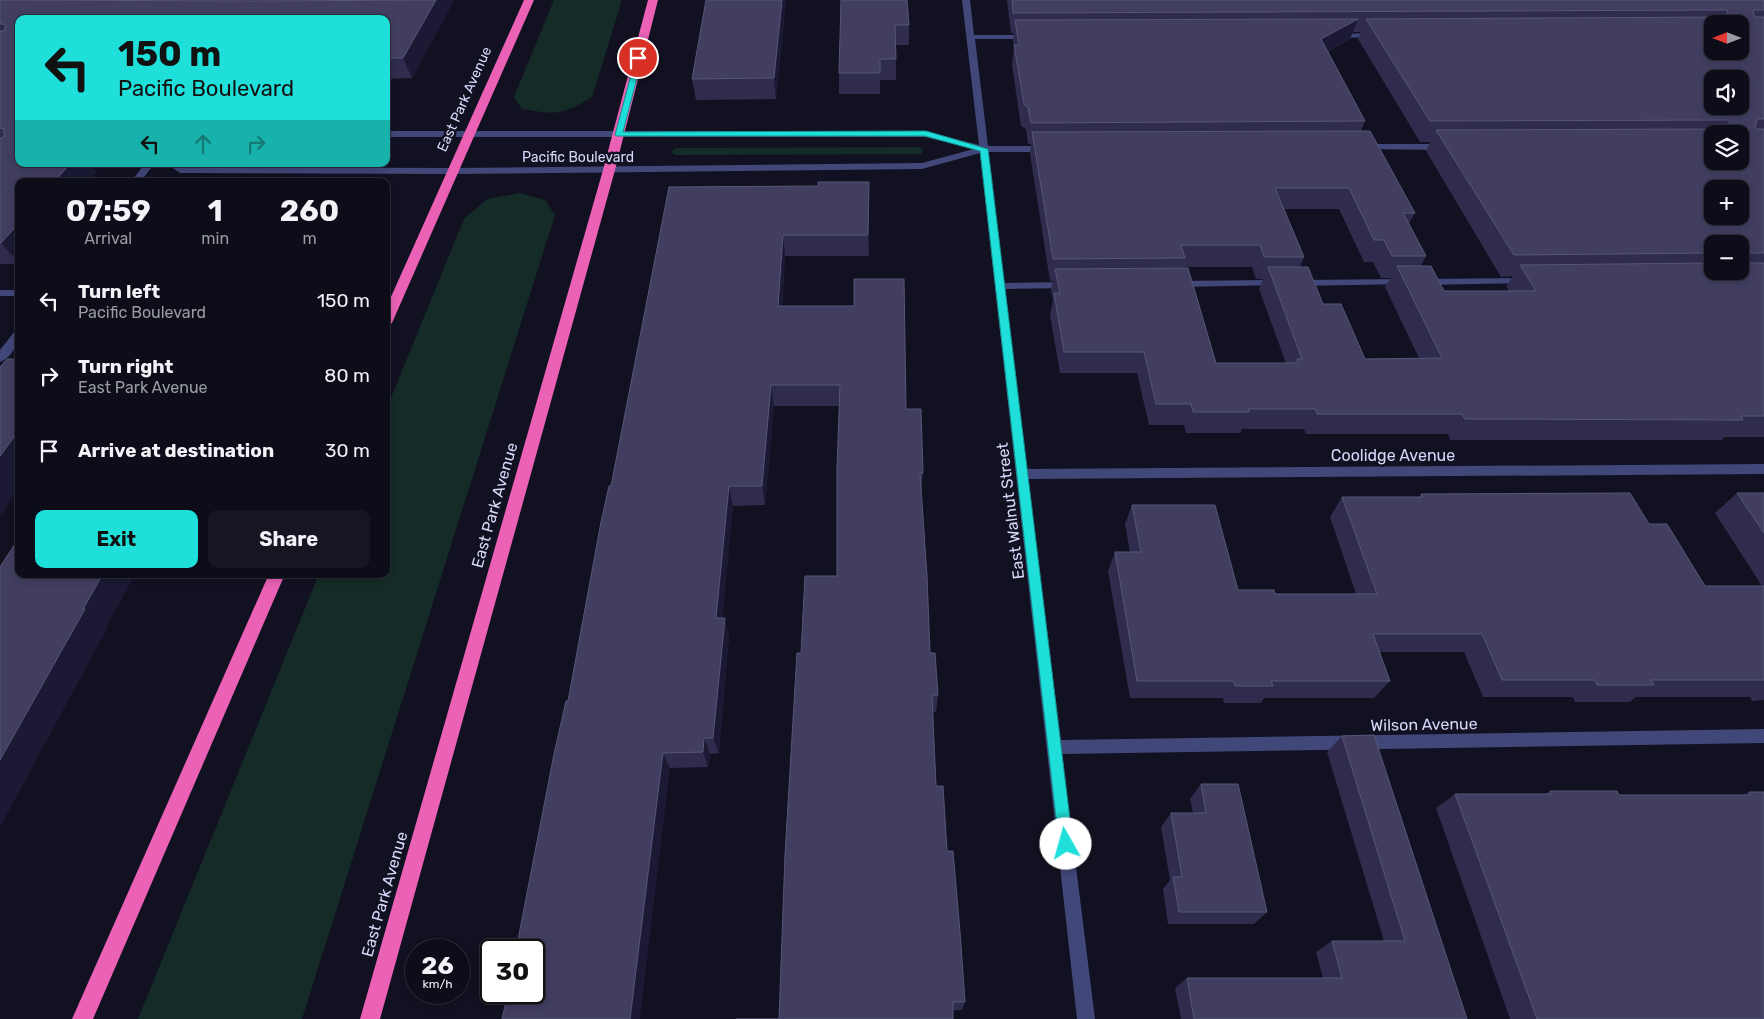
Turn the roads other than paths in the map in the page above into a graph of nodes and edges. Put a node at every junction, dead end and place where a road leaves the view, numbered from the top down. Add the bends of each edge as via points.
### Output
1 (529, 0) edge
2 (653, 0) edge
3 (966, 0) edge
4 (1326, 36) edge
5 (1386, 36) edge
6 (970, 37) junction
7 (1039, 37) edge
8 (390, 134) edge
9 (469, 134) junction
10 (619, 135) junction
11 (1353, 147) edge
12 (1453, 147) edge
13 (984, 149) junction
14 (1054, 149) edge
15 (147, 167) edge
16 (176, 167) edge
17 (609, 170) junction
18 (453, 171) junction
19 (138, 178) edge
20 (1536, 281) edge
21 (1168, 284) edge
22 (1079, 285) edge
23 (1000, 286) junction
24 (0, 293) edge
25 (15, 293) edge
26 (390, 314) edge
27 (15, 339) edge
28 (0, 358) edge
29 (1764, 469) edge
30 (1022, 474) junction
31 (275, 578) edge
32 (1764, 736) edge
33 (1054, 748) junction
34 (82, 1019) edge
35 (370, 1019) edge
36 (1086, 1019) edge

1 - 9 highway, East Park Avenue
2 - 10 highway, East Park Avenue
3 - 6 street, East Walnut Street
4 - 5 street
6 - 7 street
6 - 13 street, East Walnut Street
8 - 9 street, Pacific Boulevard
9 - 10 street, Pacific Boulevard
9 - 18 highway, East Park Avenue
10 - 13 street, Pacific Boulevard via 926,134
10 - 17 highway, East Park Avenue
11 - 12 street
13 - 14 street, Pacific Boulevard
13 - 17 street, Pacific Boulevard via 922,166
13 - 23 street, East Walnut Street
15 - 19 street
16 - 18 street, Pacific Boulevard via 180,170
17 - 18 street, Pacific Boulevard
17 - 35 highway, East Park Avenue
18 - 26 highway, East Park Avenue
20 - 21 street
22 - 23 street
23 - 30 street, East Walnut Street
24 - 25 street
27 - 28 street
29 - 30 street, Coolidge Avenue
30 - 33 street, East Walnut Street
31 - 34 highway
32 - 33 street, Wilson Avenue
33 - 36 street, East Walnut Street

